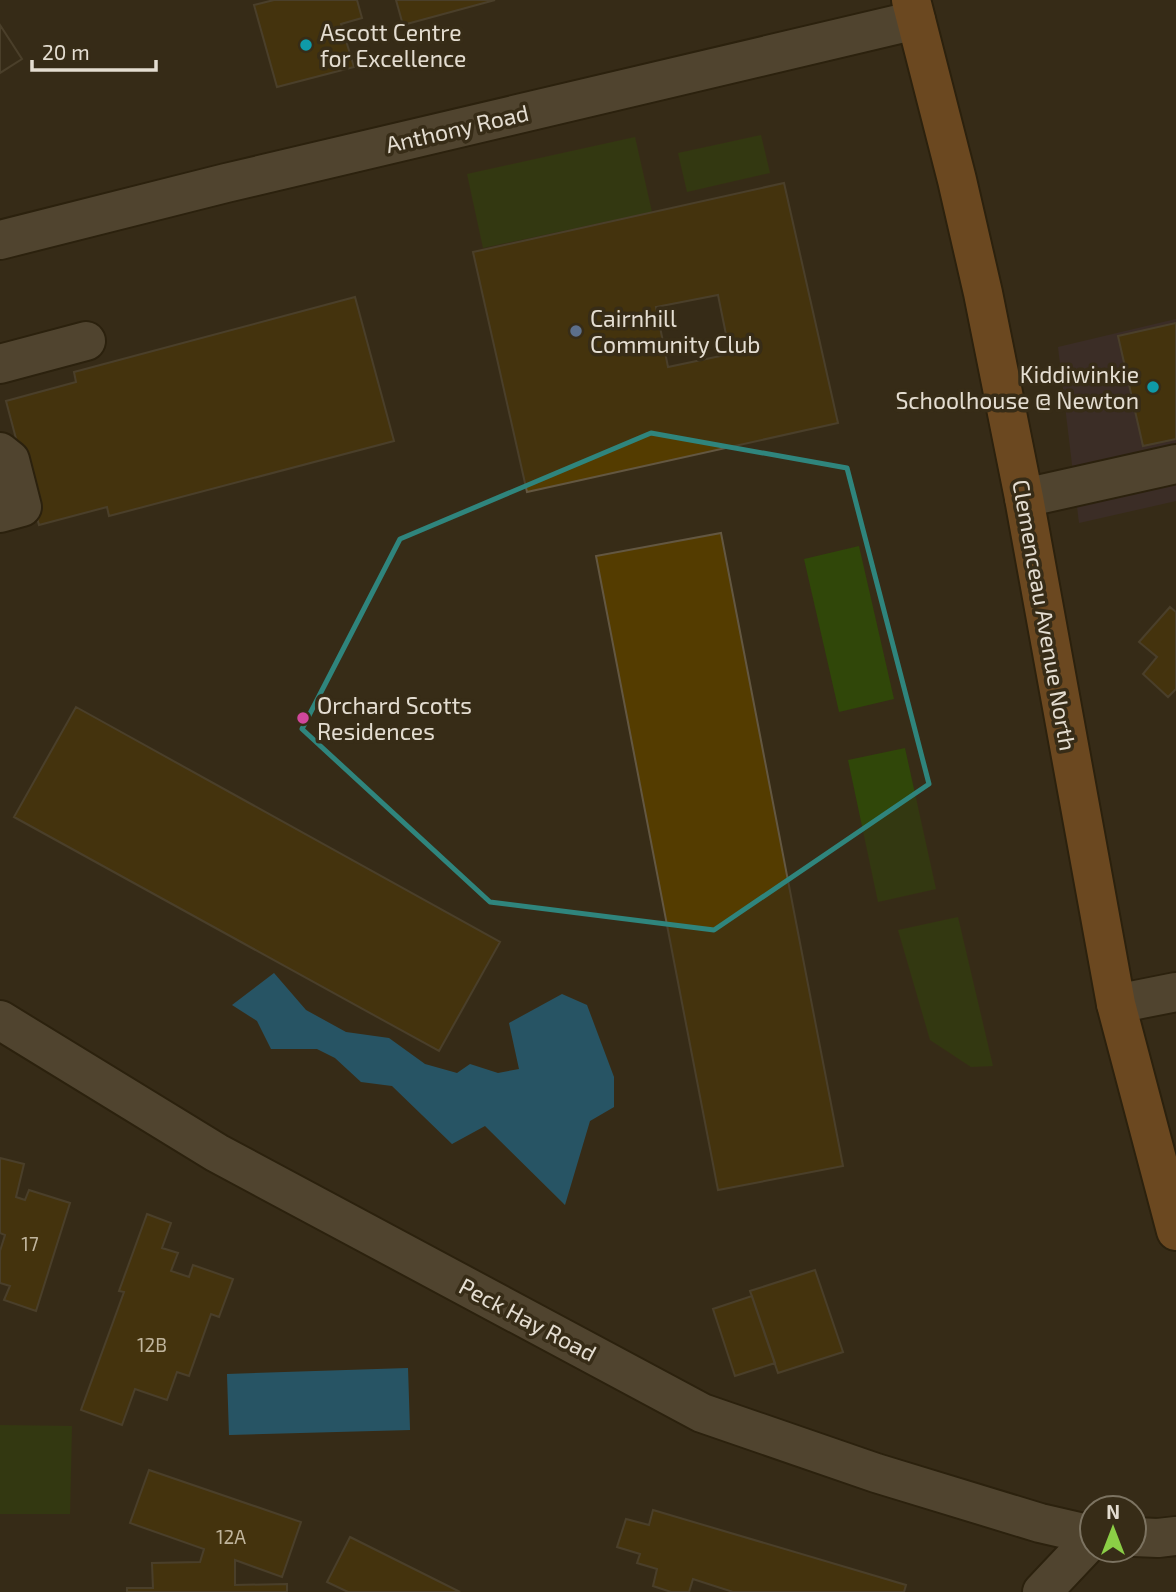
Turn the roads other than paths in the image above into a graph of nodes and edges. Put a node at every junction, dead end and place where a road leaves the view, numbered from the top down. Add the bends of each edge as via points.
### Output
1 (913, 10) edge
2 (0, 240) edge
3 (86, 341) dead end
4 (0, 364) edge
5 (0, 452) edge
6 (1176, 464) edge
7 (1024, 498) junction
8 (0, 513) edge
9 (1176, 992) edge
10 (1116, 1004) junction
11 (0, 1020) edge
12 (1176, 1231) edge
13 (1078, 1533) edge
14 (1176, 1536) edge
15 (1148, 1538) edge
16 (1078, 1552) edge
17 (1042, 1592) edge

1 - 2 street, Anthony Road
1 - 7 main road, Clemenceau Avenue North via 983,293
3 - 4 street
5 - 8 street via 10,460 22,507
6 - 7 street
7 - 10 main road, Clemenceau Avenue North
9 - 10 street
10 - 12 main road, Clemenceau Avenue North
11 - 13 street, Peck Hay Road via 217,1153 702,1413 876,1474
14 - 15 street
16 - 17 street

